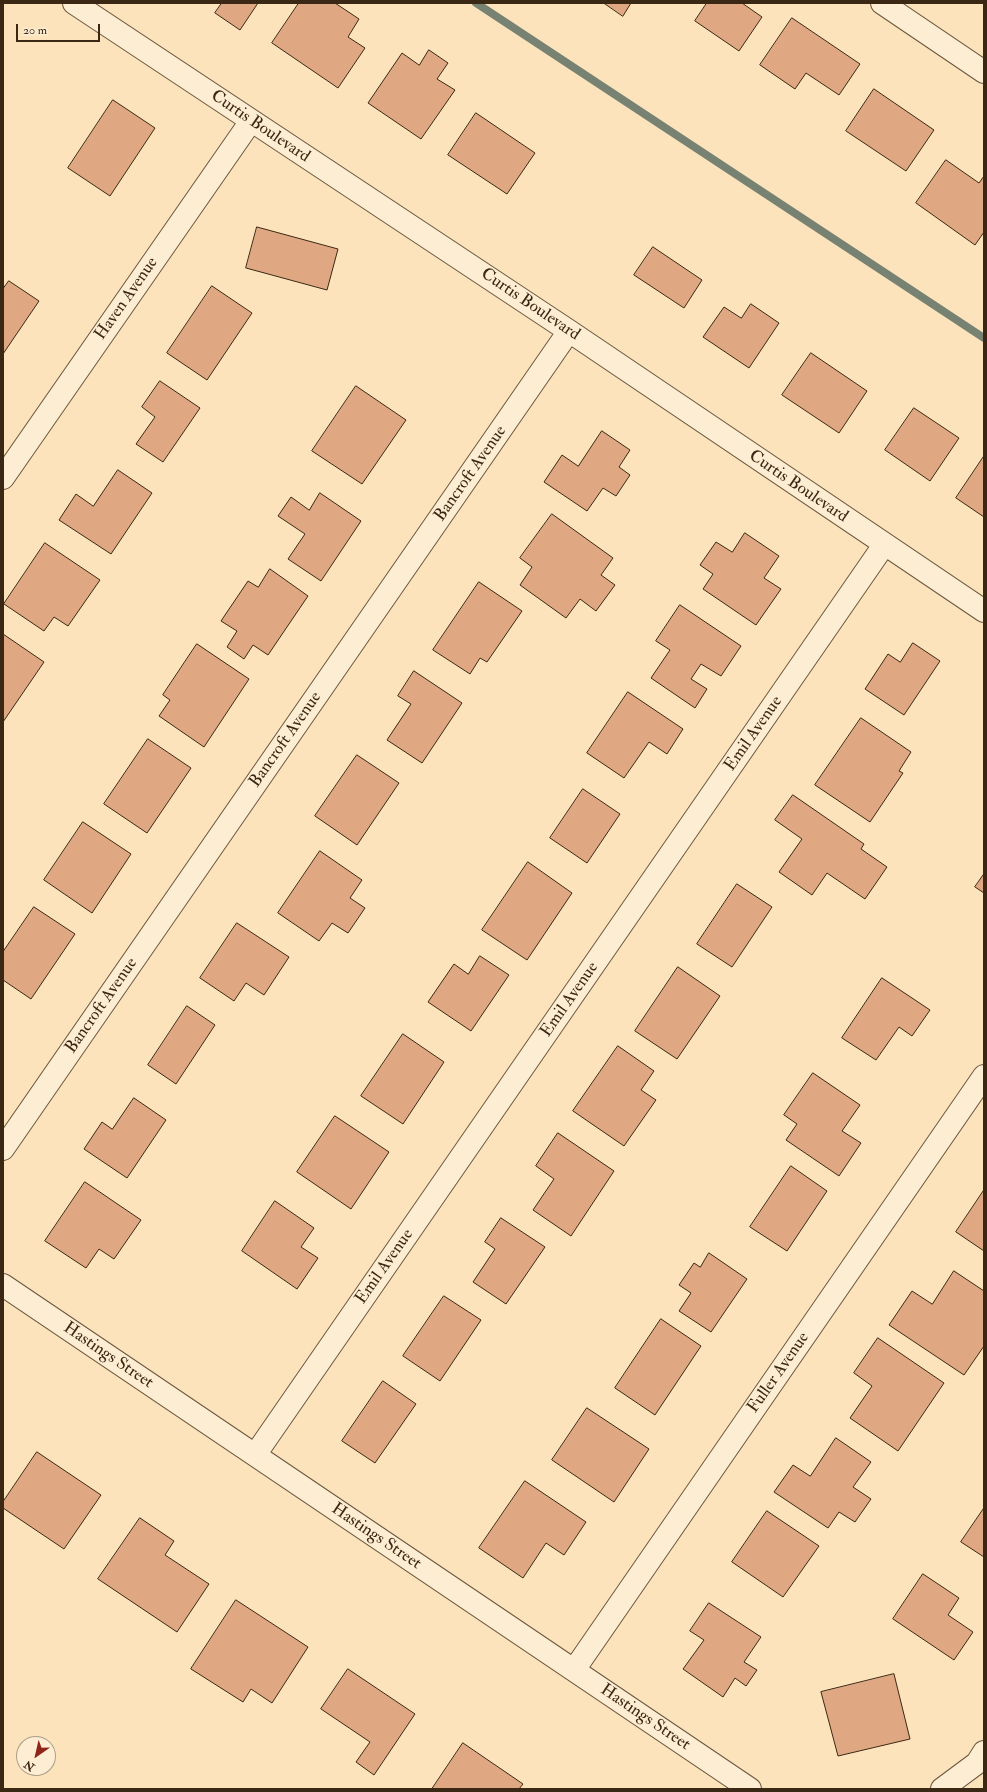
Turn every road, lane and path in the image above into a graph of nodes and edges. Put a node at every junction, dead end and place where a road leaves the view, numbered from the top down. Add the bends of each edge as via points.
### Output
1 (74, 3) edge
2 (882, 3) edge
3 (984, 72) edge
4 (251, 121) junction
5 (569, 331) junction
6 (3, 478) edge
7 (884, 545) junction
8 (984, 611) edge
9 (984, 1076) edge
10 (3, 1149) edge
11 (3, 1285) edge
12 (255, 1455) junction
13 (574, 1670) junction
14 (984, 1752) edge
15 (750, 1789) edge
16 (942, 1789) edge

1 - 4 street, Curtis Boulevard
2 - 3 street
4 - 5 street, Curtis Boulevard
4 - 6 street, Haven Avenue
5 - 7 street, Curtis Boulevard
5 - 10 street, Bancroft Avenue
7 - 8 street, Curtis Boulevard
7 - 12 street, Emil Avenue
9 - 13 street, Fuller Avenue
11 - 12 street, Hastings Street
12 - 13 street, Hastings Street
13 - 15 street, Hastings Street
14 - 16 street via 977,1763

